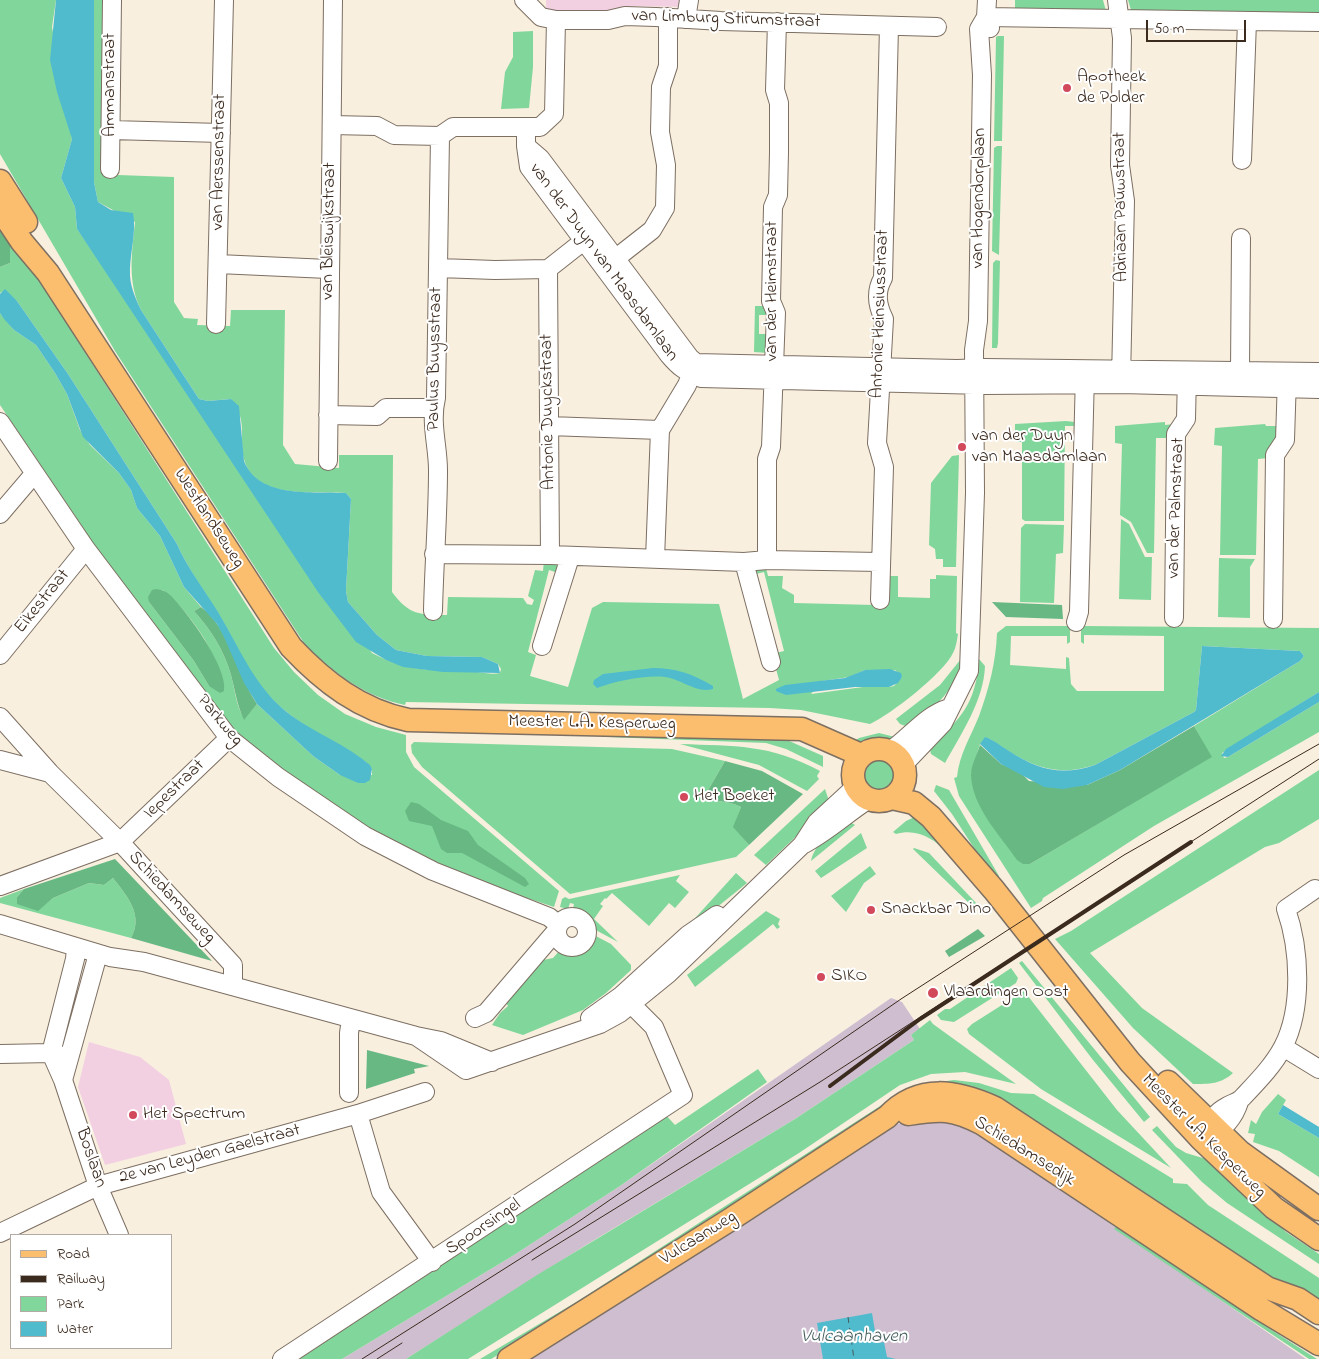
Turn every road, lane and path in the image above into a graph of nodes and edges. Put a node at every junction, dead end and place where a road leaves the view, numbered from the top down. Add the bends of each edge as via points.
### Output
1 (112, 0) edge
2 (224, 0) edge
3 (333, 0) edge
4 (524, 0) edge
5 (689, 0) edge
6 (1117, 0) edge
7 (987, 9) edge
8 (668, 17) junction
9 (686, 19) junction
10 (556, 20) junction
11 (1120, 20) junction
12 (1247, 20) junction
13 (777, 22) junction
14 (1319, 22) edge
15 (889, 26) junction
16 (937, 27) dead end
17 (332, 125) junction
18 (526, 127) junction
19 (111, 130) junction
20 (220, 133) junction
21 (440, 136) junction
22 (1242, 160) dead end
23 (110, 170) dead end
24 (0, 182) edge
25 (0, 209) edge
26 (591, 238) junction
27 (1241, 238) dead end
28 (610, 263) junction
29 (218, 264) junction
30 (439, 268) junction
31 (328, 269) junction
32 (548, 269) junction
33 (48, 273) junction
34 (216, 324) dead end
35 (693, 368) junction
36 (1319, 372) edge
37 (774, 373) junction
38 (880, 375) junction
39 (979, 376) junction
40 (1085, 376) junction
41 (1121, 377) junction
42 (1187, 378) junction
43 (1237, 378) junction
44 (1287, 380) junction
45 (1319, 389) edge
46 (433, 408) junction
47 (328, 415) junction
48 (0, 422) edge
49 (550, 426) junction
50 (660, 430) junction
51 (328, 461) dead end
52 (34, 474) junction
53 (0, 514) edge
54 (86, 549) junction
55 (434, 554) junction
56 (550, 555) junction
57 (570, 557) junction
58 (655, 559) junction
59 (767, 560) junction
60 (744, 562) junction
61 (880, 562) junction
62 (880, 600) dead end
63 (434, 611) dead end
64 (1174, 618) dead end
65 (1273, 619) dead end
66 (1076, 622) dead end
67 (542, 646) dead end
68 (0, 655) edge
69 (771, 662) dead end
70 (0, 717) edge
71 (408, 720) joint
72 (229, 738) junction
73 (0, 760) edge
74 (899, 765) junction
75 (50, 773) junction
76 (860, 779) junction
77 (892, 798) junction
78 (120, 842) junction
79 (0, 886) edge
80 (1315, 889) dead end
81 (994, 890) junction
82 (0, 924) edge
83 (76, 947) junction
84 (98, 954) junction
85 (233, 986) junction
86 (626, 1000) junction
87 (475, 1018) dead end
88 (351, 1019) junction
89 (1283, 1048) junction
90 (51, 1053) junction
91 (0, 1054) edge
92 (69, 1058) junction
93 (1319, 1069) edge
94 (63, 1080) junction
95 (425, 1092) dead end
96 (349, 1093) dead end
97 (358, 1114) junction
98 (887, 1117) junction
99 (1210, 1132) junction
100 (98, 1186) junction
101 (1319, 1209) edge
102 (0, 1233) edge
103 (119, 1234) edge
104 (1319, 1239) edge
105 (432, 1262) junction
106 (1319, 1313) edge
107 (1319, 1344) edge
108 (282, 1359) edge
109 (509, 1359) edge

1 - 19 street, Ammanstraat
2 - 20 street, van Aerssenstraat
3 - 17 street, van Bleiswijkstraat
4 - 10 street, van Limburg Stirumstraat via 541,17
5 - 9 street
6 - 11 street, Adriaan Pauwstraat
7 - 11 street
7 - 39 street, van Hogendorplaan via 990,37 982,75
8 - 9 street, van Limburg Stirumstraat
8 - 10 street, van Limburg Stirumstraat
8 - 28 street via 668,66 661,87 660,132 666,166 665,208 652,230
9 - 13 street, van Limburg Stirumstraat
10 - 18 street via 554,114 540,127
11 - 12 street
11 - 41 street, Adriaan Pauwstraat via 1120,165 1125,201
12 - 14 street
12 - 22 street
13 - 15 street, van Limburg Stirumstraat
13 - 37 street, van der Heimstraat via 774,90 779,103 779,152 778,195 773,207 771,301 776,313
15 - 16 street, van Limburg Stirumstraat
15 - 38 street, Antonie Heinsiusstraat via 883,278 878,287 878,306 884,320
17 - 21 street via 377,126 394,135
17 - 31 street, van Bleiswijkstraat
18 - 21 street via 453,127
18 - 26 street, van der Duyn van Maasdamlaan via 526,146 540,158
19 - 20 street
19 - 23 street, Ammanstraat
20 - 29 street, van Aerssenstraat
21 - 30 street, Paulus Buysstraat
24 - 33 main road, Westlandseweg via 37,240
25 - 33 main road, Westlandseweg
26 - 28 street, van der Duyn van Maasdamlaan
26 - 32 street
27 - 43 street
28 - 35 street, van der Duyn van Maasdamlaan via 669,355 681,369
29 - 31 street
29 - 34 street, van Aerssenstraat
30 - 32 street
30 - 46 street, Paulus Buysstraat via 436,398
31 - 47 street, van Bleiswijkstraat
32 - 49 street, Antonie Duyckstraat
33 - 71 main road, Westlandseweg via 291,647 348,696 369,709
35 - 37 street, van der Duyn van Maasdamlaan via 701,378
35 - 50 street via 687,385
36 - 44 street, van der Duyn van Maasdamlaan
37 - 38 street, van der Duyn van Maasdamlaan
37 - 59 street, van der Heimstraat via 771,447 766,459
38 - 39 street, van der Duyn van Maasdamlaan
38 - 61 street, Antonie Heinsiusstraat via 877,443 884,467
39 - 40 street, van der Duyn van Maasdamlaan
39 - 74 street, van Hogendorplaan via 969,672 950,708 935,712 911,735
40 - 41 street, van der Duyn van Maasdamlaan
40 - 66 street via 1079,612
41 - 42 street, van der Duyn van Maasdamlaan
42 - 43 street, van der Duyn van Maasdamlaan
42 - 64 street, van der Palmstraat via 1186,419 1176,434
43 - 44 street, van der Duyn van Maasdamlaan
44 - 45 street, van der Duyn van Maasdamlaan
44 - 65 street via 1285,440 1276,455
46 - 47 street via 386,408 377,416
46 - 55 street, Paulus Buysstraat via 434,440 438,449
47 - 51 street, van Bleiswijkstraat
48 - 52 street, Parkweg
49 - 50 street
49 - 56 street, Antonie Duyckstraat
50 - 58 street
52 - 53 street
52 - 54 street, Parkweg
54 - 68 street, Eikestraat
54 - 72 street, Parkweg
55 - 56 street
55 - 63 street, Paulus Buysstraat
56 - 57 street
57 - 58 street
57 - 67 street
58 - 60 street
59 - 60 street
59 - 61 street
60 - 69 street
61 - 62 street, Antonie Heinsiusstraat
70 - 75 street
71 - 76 main road, Meester L.A. Kesperweg via 802,728
72 - 78 street, Iepestraat
72 - 87 street, Parkweg via 278,777 365,836 433,871 549,917 558,927 486,1013
73 - 75 street
74 - 76 main road via 875,749
74 - 77 main road via 900,790
74 - 81 main road, Meester L.A. Kesperweg via 940,808
75 - 78 street
76 - 77 main road, Meester L.A. Kesperweg via 880,801
76 - 86 street via 817,822 802,845
77 - 81 main road, Meester L.A. Kesperweg via 914,803 931,817
78 - 79 street, Schiedamseweg
78 - 85 street, Schiedamseweg via 233,965
80 - 89 street via 1286,909 1291,924 1296,996 1292,1025
81 - 99 main road, Meester L.A. Kesperweg via 1100,1022 1139,1053
82 - 83 street
83 - 84 street
83 - 90 street via 76,959
84 - 85 street via 144,962
84 - 92 street
85 - 88 street
86 - 88 street via 572,1032 466,1070 416,1036
86 - 105 street, Spoorsingel via 654,1027 684,1095
88 - 96 street
89 - 93 street
89 - 99 street via 1239,1102 1235,1115
90 - 91 street
90 - 92 street
90 - 94 street, Boslaan
92 - 94 street
94 - 100 street, Boslaan
95 - 97 street, 2e van Leyden Gaelstraat
97 - 100 street, 2e van Leyden Gaelstraat
97 - 105 street via 380,1192
98 - 106 main road, Schiedamsedijk via 896,1107 911,1099 948,1093 972,1097 1020,1124 1267,1288 1298,1299
98 - 107 main road, Schiedamsedijk via 945,1110 966,1115
98 - 109 main road, Vulcaanweg
99 - 101 main road, Meester L.A. Kesperweg
99 - 104 main road, Meester L.A. Kesperweg via 1274,1208
100 - 102 street, 2e van Leyden Gaelstraat
100 - 103 street, Boslaan
105 - 108 street, Spoorsingel

